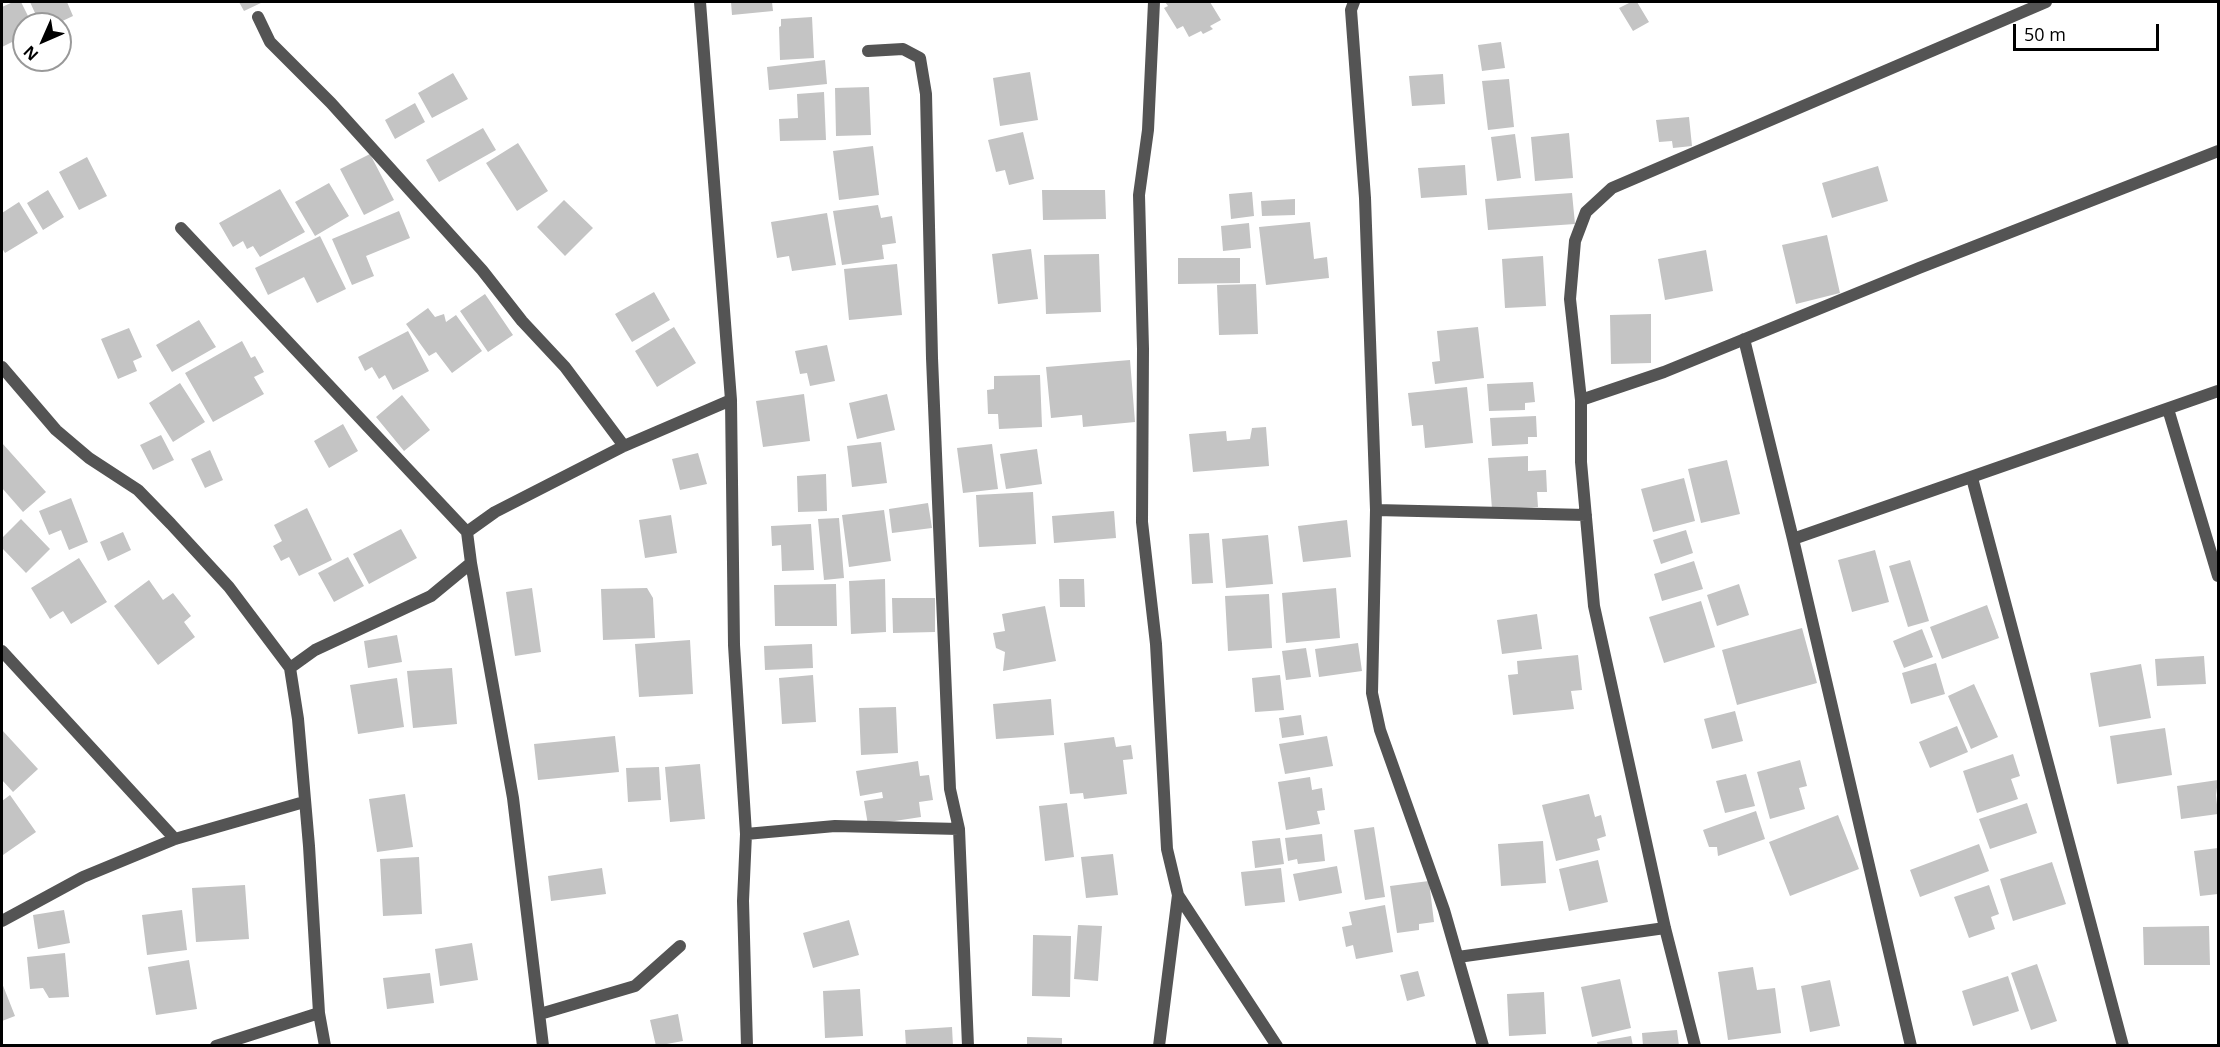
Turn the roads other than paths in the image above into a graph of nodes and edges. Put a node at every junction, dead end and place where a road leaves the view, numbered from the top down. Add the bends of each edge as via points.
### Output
1 (700, 2) edge
2 (1154, 2) edge
3 (1354, 2) edge
4 (2046, 2) edge
5 (258, 17) dead end
6 (868, 51) dead end
7 (2218, 151) edge
8 (181, 228) dead end
9 (1744, 339) junction
10 (2, 367) edge
11 (2218, 391) edge
12 (730, 400) junction
13 (1581, 400) junction
14 (2168, 410) junction
15 (624, 446) junction
16 (1972, 478) junction
17 (1376, 510) junction
18 (1586, 515) junction
19 (467, 532) junction
20 (1793, 539) junction
21 (471, 563) junction
22 (2218, 576) edge
23 (2, 651) edge
24 (290, 668) junction
25 (304, 802) junction
26 (959, 829) junction
27 (746, 834) junction
28 (175, 839) junction
29 (1178, 895) junction
30 (2, 921) edge
31 (1665, 928) junction
32 (680, 946) dead end
33 (1458, 957) junction
34 (319, 1013) junction
35 (540, 1014) junction
36 (216, 1046) edge
37 (325, 1046) edge
38 (543, 1046) edge
39 (747, 1046) edge
40 (968, 1046) edge
41 (1159, 1046) edge
42 (1277, 1046) edge
43 (1483, 1046) edge
44 (1695, 1046) edge
45 (1911, 1046) edge
46 (2122, 1046) edge

1 - 12 street
2 - 29 street via 1148,130 1139,195 1142,522 1156,644 1167,849
3 - 17 street via 1351,10 1365,198
4 - 13 street via 1612,188 1586,212 1575,241 1570,299
5 - 15 street via 270,42 331,103 482,270 565,367
6 - 26 street via 903,49 920,58 926,94 932,358 950,789
7 - 9 street
8 - 19 street
9 - 13 street
9 - 20 street
10 - 24 street via 56,430 89,459 138,490 171,524 229,587
11 - 14 street
12 - 15 street
12 - 27 street via 734,645
13 - 18 street
14 - 16 street
14 - 22 street
15 - 19 street via 495,512
16 - 20 street
16 - 46 street
17 - 18 street
17 - 33 street via 1372,693 1391,764
18 - 31 street via 1594,606
19 - 21 street
20 - 45 street
21 - 24 street via 431,596 315,650
21 - 35 street via 513,798
23 - 28 street
24 - 25 street
25 - 28 street
25 - 34 street
26 - 27 street via 836,826
26 - 40 street
27 - 39 street via 743,901
28 - 30 street via 83,877
29 - 41 street
29 - 42 street
31 - 33 street
31 - 44 street
32 - 35 street via 635,986
33 - 43 street
34 - 36 street
34 - 37 street
35 - 38 street

